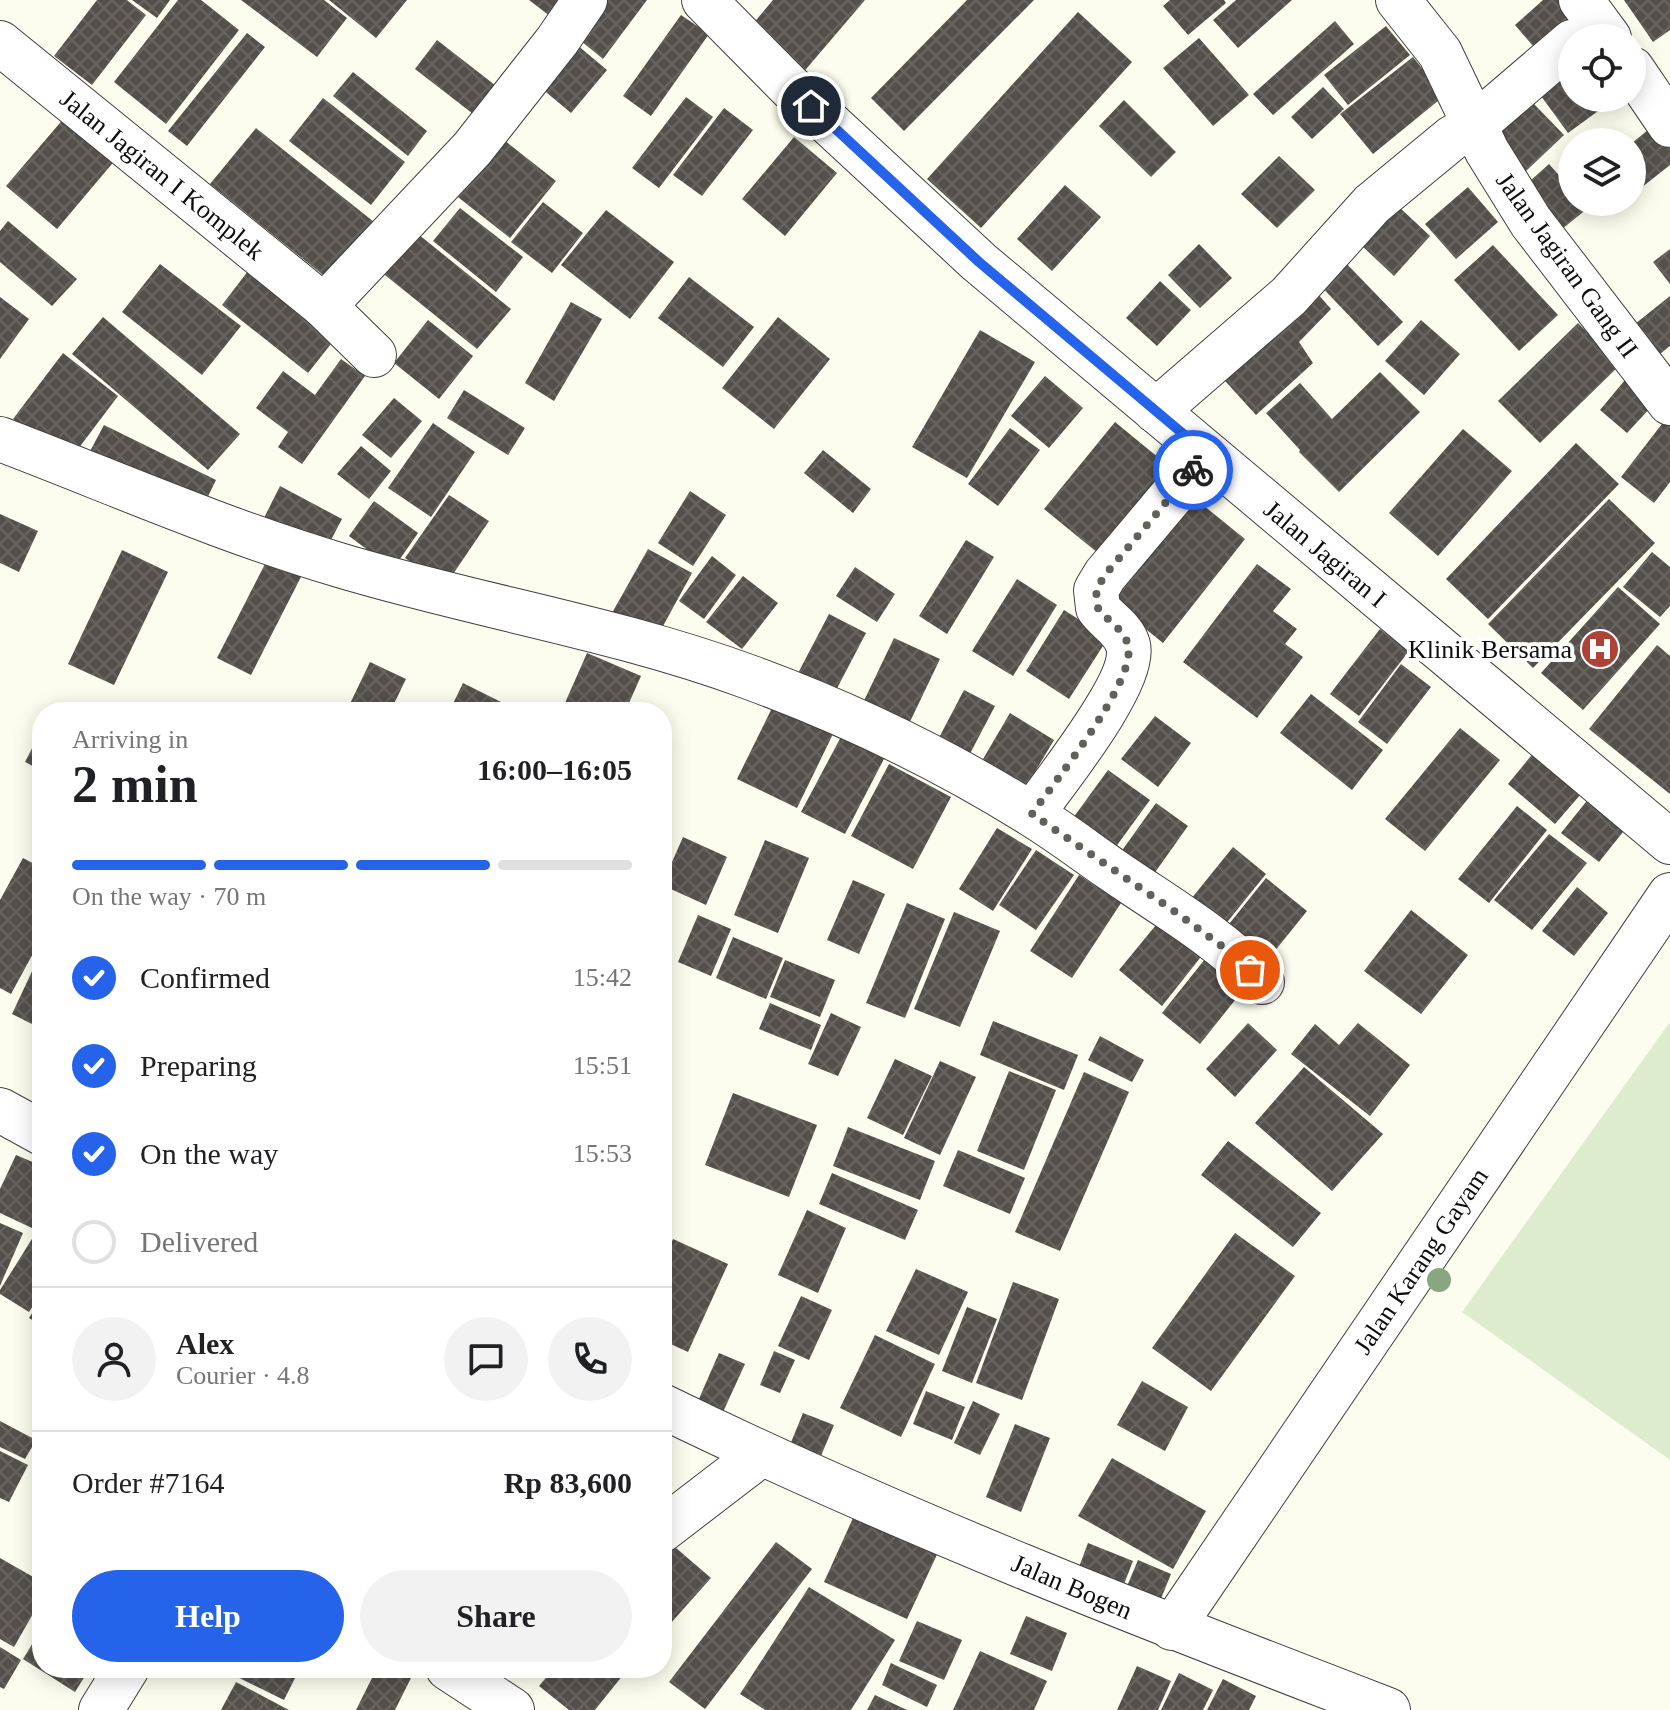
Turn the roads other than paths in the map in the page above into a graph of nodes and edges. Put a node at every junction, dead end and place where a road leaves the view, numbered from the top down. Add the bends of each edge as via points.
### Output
1 (585, 0) edge
2 (704, 0) edge
3 (1398, 0) edge
4 (0, 43) edge
5 (1558, 52) edge
6 (1646, 90) edge
7 (1475, 125) junction
8 (1670, 125) edge
9 (324, 306) junction
10 (374, 355) dead end
11 (1670, 403) edge
12 (1156, 411) junction
13 (0, 439) edge
14 (1207, 454) junction
15 (1032, 814) junction
16 (1670, 842) edge
17 (1670, 895) edge
18 (1262, 982) dead end
19 (0, 1110) edge
20 (32, 1128) edge
21 (672, 1411) edge
22 (761, 1454) junction
23 (672, 1522) edge
24 (1172, 1628) junction
25 (121, 1678) edge
26 (473, 1678) edge
27 (101, 1710) edge
28 (512, 1710) edge
29 (1388, 1710) edge

1 - 9 street via 472,149
2 - 12 street, Jalan Jagiran I via 979,262
3 - 7 street, Jalan Jagiran Gang II via 1440,53
4 - 9 street, Jalan Jagiran I Komplek
5 - 7 street
6 - 8 street
7 - 11 street, Jalan Jagiran Gang II via 1531,222
7 - 12 street via 1372,204 1289,296
9 - 10 street, Jalan Jagiran I Komplek
12 - 14 street, Jalan Jagiran I
13 - 15 street via 338,565 571,624 749,677 887,736
14 - 15 street via 1096,590 1098,608 1128,645 1124,676
14 - 16 street, Jalan Jagiran I
15 - 18 street via 1196,926
17 - 24 street, Jalan Karang Gayam
19 - 20 street
21 - 22 street, Jalan Bogen
22 - 23 street
22 - 24 street, Jalan Bogen
24 - 29 street, Jalan Bogen
25 - 27 street
26 - 28 street

